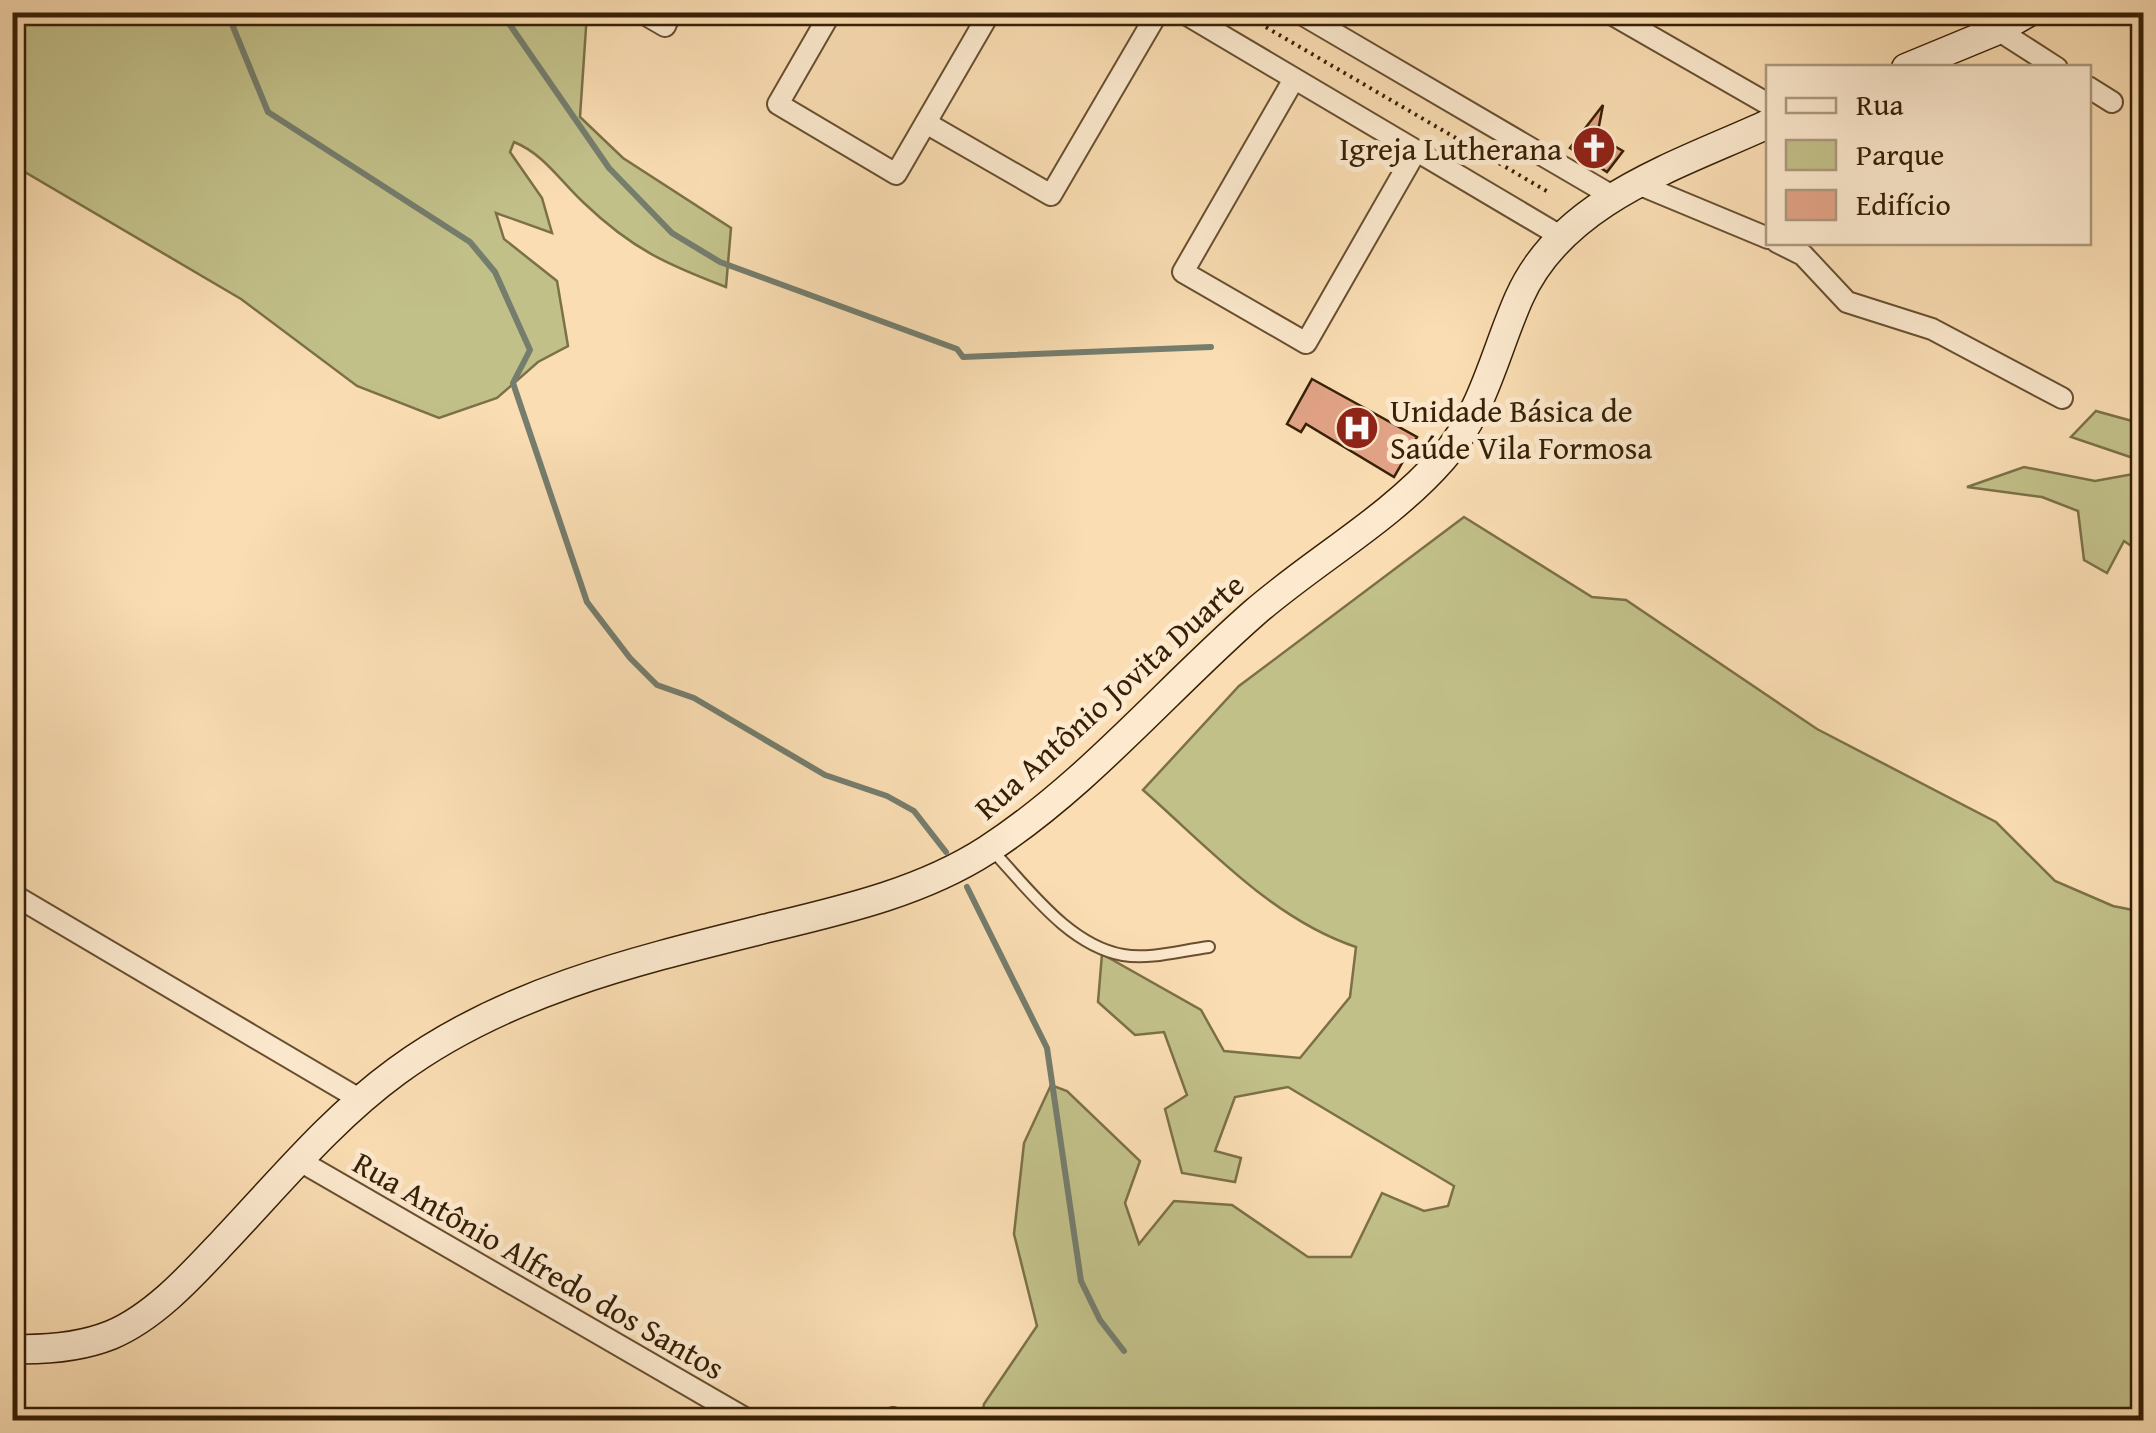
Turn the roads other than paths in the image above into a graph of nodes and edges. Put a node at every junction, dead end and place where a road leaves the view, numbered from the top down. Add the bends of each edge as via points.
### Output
1 (831, 12) edge
2 (990, 12) edge
3 (1158, 12) edge
4 (1182, 12) edge
5 (1298, 12) edge
6 (1608, 12) edge
7 (641, 13) edge
8 (2027, 13) edge
9 (668, 19) edge
10 (1998, 30) junction
11 (1913, 65) edge
12 (2052, 65) edge
13 (1294, 79) junction
14 (2091, 89) edge
15 (2112, 102) dead end
16 (1766, 103) edge
17 (926, 123) junction
18 (1766, 125) edge
19 (1416, 151) junction
20 (1626, 191) junction
21 (1562, 236) junction
22 (1766, 237) edge
23 (1783, 245) edge
24 (2062, 398) dead end
25 (990, 848) junction
26 (12, 894) edge
27 (1209, 946) dead end
28 (361, 1100) junction
29 (300, 1161) junction
30 (12, 1349) edge
31 (748, 1420) edge

1 - 17 street via 778,104 896,174
2 - 17 street
3 - 17 street via 1051,196
4 - 13 street
5 - 20 street
6 - 16 street
7 - 9 street
8 - 10 main road
10 - 11 main road
10 - 12 street
13 - 19 street
13 - 19 street via 1183,272 1306,343
14 - 15 street
18 - 20 main road, Rua Antônio Jovita Duarte
19 - 21 street
20 - 21 main road, Rua Antônio Jovita Duarte
20 - 22 street
21 - 25 main road, Rua Antônio Jovita Duarte via 1519,297 1468,424 1432,471 1254,613 1079,776
23 - 24 street via 1802,255 1847,302 1932,329
25 - 27 lane via 1075,934 1098,947 1126,956
25 - 28 main road, Rua Antônio Jovita Duarte via 863,904 560,986 431,1048
26 - 28 street
28 - 29 main road, Rua Antônio Jovita Duarte
29 - 30 main road, Rua Antônio Jovita Duarte via 201,1264 127,1326 74,1345
29 - 31 street, Rua Antônio Alfredo dos Santos

